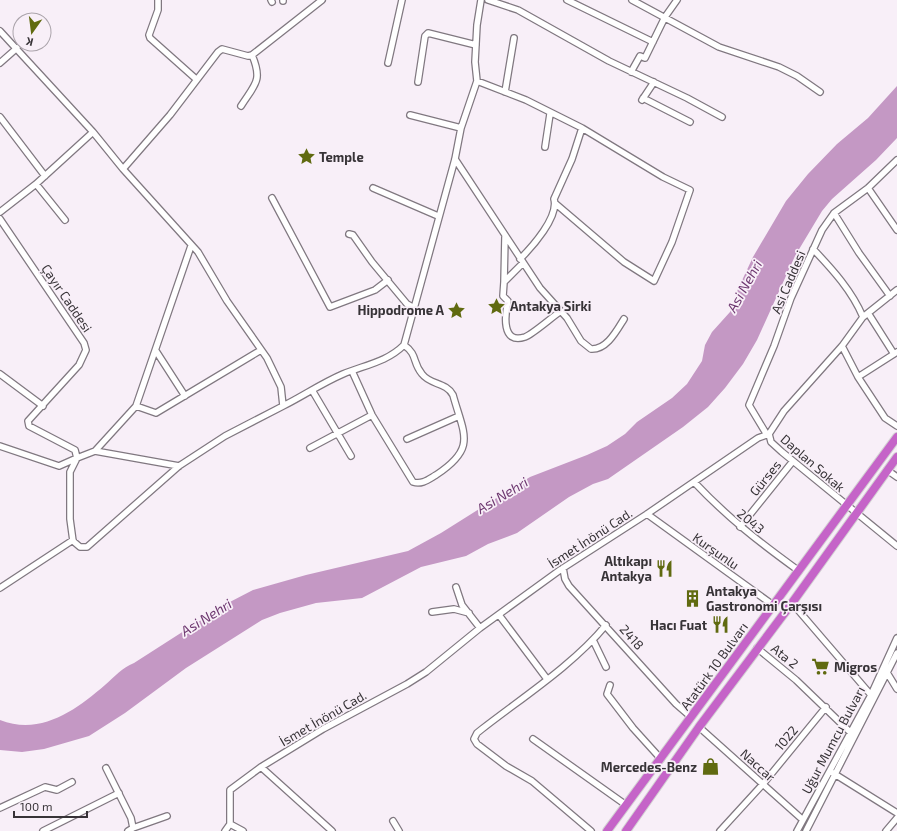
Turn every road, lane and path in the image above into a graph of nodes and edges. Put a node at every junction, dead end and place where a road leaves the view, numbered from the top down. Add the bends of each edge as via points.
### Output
1 (158, 0) edge
2 (322, 0) edge
3 (402, 0) edge
4 (481, 0) edge
5 (488, 0) edge
6 (567, 0) edge
7 (632, 0) edge
8 (676, 0) edge
9 (665, 17) junction
10 (0, 31) edge
11 (514, 38) dead end
12 (653, 42) junction
13 (12, 44) edge
14 (476, 45) junction
15 (12, 52) edge
16 (20, 52) edge
17 (252, 55) junction
18 (0, 62) edge
19 (388, 63) dead end
20 (632, 72) junction
21 (196, 80) junction
22 (477, 81) junction
23 (418, 82) dead end
24 (654, 82) junction
25 (505, 92) junction
26 (820, 92) dead end
27 (241, 106) dead end
28 (550, 114) junction
29 (410, 115) dead end
30 (0, 117) edge
31 (722, 118) dead end
32 (690, 122) dead end
33 (461, 128) junction
34 (582, 128) junction
35 (93, 132) junction
36 (545, 147) dead end
37 (455, 159) junction
38 (897, 160) edge
39 (123, 168) junction
40 (45, 176) junction
41 (36, 184) junction
42 (374, 188) dead end
43 (868, 188) junction
44 (272, 198) dead end
45 (556, 204) junction
46 (0, 212) edge
47 (834, 213) junction
48 (438, 216) junction
49 (0, 219) edge
50 (65, 220) dead end
51 (897, 230) edge
52 (349, 234) dead end
53 (506, 236) junction
54 (191, 246) junction
55 (813, 249) junction
56 (521, 261) junction
57 (388, 280) junction
58 (504, 282) junction
59 (897, 290) edge
60 (890, 296) junction
61 (414, 308) junction
62 (561, 312) junction
63 (866, 315) junction
64 (624, 319) dead end
65 (404, 344) junction
66 (842, 346) junction
67 (156, 350) junction
68 (261, 350) junction
69 (895, 353) edge
70 (352, 371) junction
71 (0, 374) edge
72 (858, 377) junction
73 (312, 390) junction
74 (185, 396) junction
75 (43, 406) junction
76 (136, 406) junction
77 (283, 406) junction
78 (372, 415) junction
79 (459, 416) junction
80 (897, 426) edge
81 (337, 433) junction
82 (768, 435) junction
83 (897, 438) edge
84 (407, 439) dead end
85 (0, 446) edge
86 (310, 448) dead end
87 (95, 451) junction
88 (351, 456) dead end
89 (897, 457) edge
90 (77, 458) junction
91 (793, 461) junction
92 (179, 466) junction
93 (888, 470) junction
94 (897, 477) edge
95 (694, 482) junction
96 (847, 506) junction
97 (857, 513) junction
98 (648, 514) junction
99 (740, 527) junction
100 (73, 540) junction
101 (897, 546) edge
102 (563, 568) junction
103 (799, 571) junction
104 (456, 587) dead end
105 (0, 588) edge
106 (792, 603) junction
107 (773, 605) junction
108 (432, 612) dead end
109 (469, 614) junction
110 (499, 615) junction
111 (606, 625) junction
112 (480, 628) junction
113 (897, 638) edge
114 (593, 640) junction
115 (757, 648) junction
116 (897, 653) edge
117 (883, 666) junction
118 (606, 667) dead end
119 (887, 673) junction
120 (547, 679) junction
121 (610, 685) dead end
122 (897, 689) edge
123 (871, 695) junction
124 (826, 707) junction
125 (691, 717) junction
126 (699, 727) junction
127 (850, 732) junction
128 (533, 740) dead end
129 (661, 759) junction
130 (261, 767) junction
131 (106, 768) dead end
132 (829, 770) junction
133 (835, 774) junction
134 (72, 782) dead end
135 (763, 784) junction
136 (119, 793) junction
137 (626, 805) junction
138 (0, 808) edge
139 (897, 813) edge
140 (167, 816) dead end
141 (897, 818) edge
142 (393, 820) dead end
143 (801, 822) junction
144 (230, 824) junction
145 (131, 830) edge
146 (629, 830) edge
147 (43, 831) edge
148 (225, 831) edge
149 (243, 831) edge
150 (332, 831) edge
151 (399, 831) edge
152 (592, 831) edge
153 (607, 831) edge
154 (720, 831) edge
155 (797, 831) edge
156 (807, 831) edge
157 (886, 831) edge

1 - 21 street via 158,10 150,38
2 - 17 street
3 - 19 street
4 - 14 street
5 - 20 street via 518,10
6 - 12 street
7 - 9 street
8 - 9 street
9 - 12 street
9 - 26 street via 718,47 779,67
10 - 13 street
11 - 25 street
12 - 20 street via 645,58 640,56
14 - 22 street
14 - 23 street via 428,33 425,36
15 - 18 street
16 - 35 street
17 - 21 street via 222,49
17 - 27 street via 258,77
20 - 24 street
21 - 39 street via 170,115
22 - 25 street
22 - 33 street
24 - 31 street
24 - 32 street via 642,99
25 - 28 street via 526,100
28 - 34 street
28 - 36 street
29 - 33 street
30 - 40 street
33 - 37 street
34 - 45 street via 572,159 554,199
34 - 45 street via 663,177 690,190 672,242 654,281 624,262
35 - 39 street
35 - 40 street
37 - 48 street
37 - 53 street
38 - 43 street, Asi Caddesi
39 - 54 street
40 - 41 street
41 - 46 street
41 - 50 street
42 - 48 street
43 - 47 street, Asi Caddesi
43 - 51 street
44 - 57 street via 330,307 375,290
45 - 56 street via 536,244
47 - 55 street, Asi Caddesi
47 - 60 street
48 - 61 street
49 - 75 street, Çayır Caddesi via 84,343 86,350 80,365
52 - 57 street via 353,235
53 - 56 street
53 - 58 street
54 - 67 street
54 - 68 street via 198,252 227,301
55 - 63 street via 835,273
55 - 82 street, Asi Caddesi via 749,405
56 - 58 street
56 - 62 street
57 - 61 street via 407,304
58 - 62 street via 503,296 508,301 504,319 507,331 514,337 524,337
59 - 60 street
60 - 63 street
61 - 65 street
62 - 64 street via 584,344 593,349 599,348 610,339
63 - 66 street
63 - 69 street
65 - 70 street via 396,353 382,361
65 - 79 street via 414,354 422,374 449,388
66 - 72 street
66 - 82 street via 784,411
67 - 74 street
67 - 76 street
68 - 74 street
68 - 77 street via 282,387
69 - 72 street
70 - 73 street
70 - 78 street
71 - 75 street
72 - 80 street via 885,418
73 - 77 street
73 - 81 street
74 - 76 street via 156,413
75 - 90 street via 28,421 29,426 75,450
76 - 87 street
77 - 92 street via 225,436
78 - 79 street via 413,482 417,483 436,474 460,454 465,441
78 - 81 street
79 - 84 street
81 - 86 street
81 - 88 street
82 - 91 street, Daplan Sokak
82 - 95 street, İsmet İnönü Cad. via 758,438
83 - 96 highway, Atatürk 10 Bulvarı
85 - 90 street via 59,466
87 - 90 street
87 - 92 street
89 - 93 highway, Atatürk 10 Bulvarı
90 - 100 street via 70,472 70,519
91 - 96 street, Daplan Sokak
91 - 99 street, Gürses
92 - 100 street via 87,547 78,546
93 - 94 street
93 - 97 highway, Atatürk 10 Bulvarı
95 - 98 street, İsmet İnönü Cad.
95 - 99 street, 2043
96 - 97 street, Daplan Sokak
96 - 103 highway, Atatürk 10 Bulvarı
97 - 101 street, Daplan Sokak
97 - 106 highway, Atatürk 10 Bulvarı
98 - 102 street, İsmet İnönü Cad.
98 - 107 street, Kurşunlu
99 - 103 street, 2043
100 - 105 street
102 - 110 street, İsmet İnönü Cad.
102 - 111 street, 2418 via 569,586
103 - 107 highway, Atatürk 10 Bulvarı
104 - 109 street
106 - 115 highway, Atatürk 10 Bulvarı
106 - 123 street
107 - 125 highway, Atatürk 10 Bulvarı
108 - 109 street via 454,609
109 - 112 street
110 - 112 street, İsmet İnönü Cad.
110 - 120 street
111 - 114 street
111 - 125 street, 2418 via 676,704
112 - 130 street, İsmet İnönü Cad. via 426,672
113 - 117 street, Uğur Mumcu Bulvarı
114 - 118 street
114 - 120 street
115 - 124 street, Ata 2
115 - 126 highway, Atatürk 10 Bulvarı
116 - 119 street, Uğur Mumcu Bulvarı
117 - 119 street
117 - 123 street, Uğur Mumcu Bulvarı
119 - 122 street
119 - 133 street, Uğur Mumcu Bulvarı
120 - 152 street via 477,733 474,739 477,744 557,801
121 - 129 street via 607,694
123 - 127 street, Uğur Mumcu Bulvarı
124 - 127 street, Ata 2
124 - 135 street, 1022
125 - 129 highway, Atatürk 10 Bulvarı
126 - 135 street, Naccar
126 - 146 highway, Atatürk 10 Bulvarı
127 - 132 street, Uğur Mumcu Bulvarı
128 - 137 street
129 - 137 highway, Atatürk 10 Bulvarı
130 - 144 street, İsmet İnönü Cad. via 230,790
130 - 150 street
131 - 136 street
132 - 133 street
132 - 143 street, Uğur Mumcu Bulvarı
133 - 139 street
133 - 156 street, Uğur Mumcu Bulvarı
134 - 138 street via 57,790 45,787
135 - 143 street, Naccar
135 - 154 street, 1022
136 - 145 street via 131,818
136 - 147 street
137 - 153 highway, Atatürk 10 Bulvarı
140 - 145 street
141 - 157 street
142 - 151 street
143 - 155 street, Uğur Mumcu Bulvarı
143 - 156 street, Naccar
144 - 148 street
144 - 149 street

